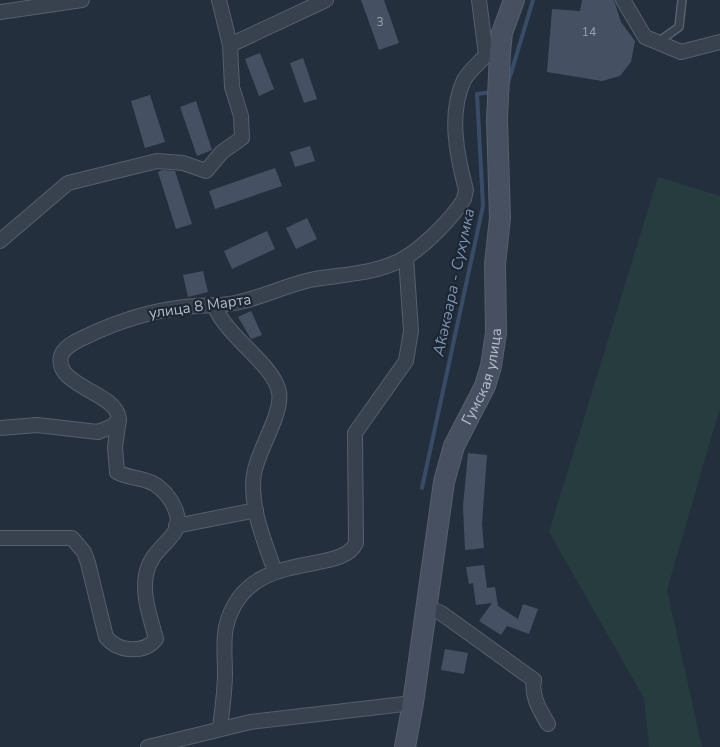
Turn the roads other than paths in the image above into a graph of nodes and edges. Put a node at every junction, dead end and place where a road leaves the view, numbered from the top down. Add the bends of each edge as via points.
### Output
1 (82, 0) edge
2 (219, 0) edge
3 (326, 0) edge
4 (479, 0) edge
5 (514, 0) edge
6 (623, 0) edge
7 (682, 0) edge
8 (0, 12) edge
9 (658, 42) junction
10 (720, 42) edge
11 (230, 45) junction
12 (0, 241) edge
13 (406, 257) junction
14 (214, 305) junction
15 (119, 419) junction
16 (0, 428) edge
17 (256, 510) junction
18 (176, 526) junction
19 (0, 538) edge
20 (275, 572) junction
21 (427, 607) junction
22 (413, 703) junction
23 (548, 724) dead end
24 (220, 728) junction
25 (148, 747) edge
26 (405, 747) edge

1 - 8 street
2 - 11 street
3 - 11 street
4 - 13 street, улица 8 Марта via 486,55 465,78 456,112 464,199
5 - 21 street, Гумская улица via 502,33 500,52 500,218 492,366 454,446 444,483
6 - 9 street via 645,37
7 - 9 lane via 679,27
9 - 10 street via 681,52
11 - 12 street via 232,87 241,116 242,138 222,152 206,171 183,163 157,161 68,183
13 - 14 street, улица 8 Марта via 365,273 308,281 254,299
13 - 20 street via 411,331 406,361 355,433 356,543 348,554
14 - 15 street, улица 8 Марта via 145,313 95,332 65,350 62,367 68,375 114,404
14 - 17 street via 223,324 274,379 280,396 254,475
15 - 16 street via 98,432 37,425
15 - 18 street via 117,472 153,483 168,494 177,516
17 - 18 street
17 - 20 street
18 - 19 street via 174,534 157,550 146,575 147,604 156,639 152,645 129,650 112,645 106,637 88,563 72,538
20 - 24 street via 253,583 241,596 226,627
21 - 22 street, Гумская улица
21 - 23 street via 534,680 536,701
22 - 24 street
22 - 26 street, Гумская улица
24 - 25 street

